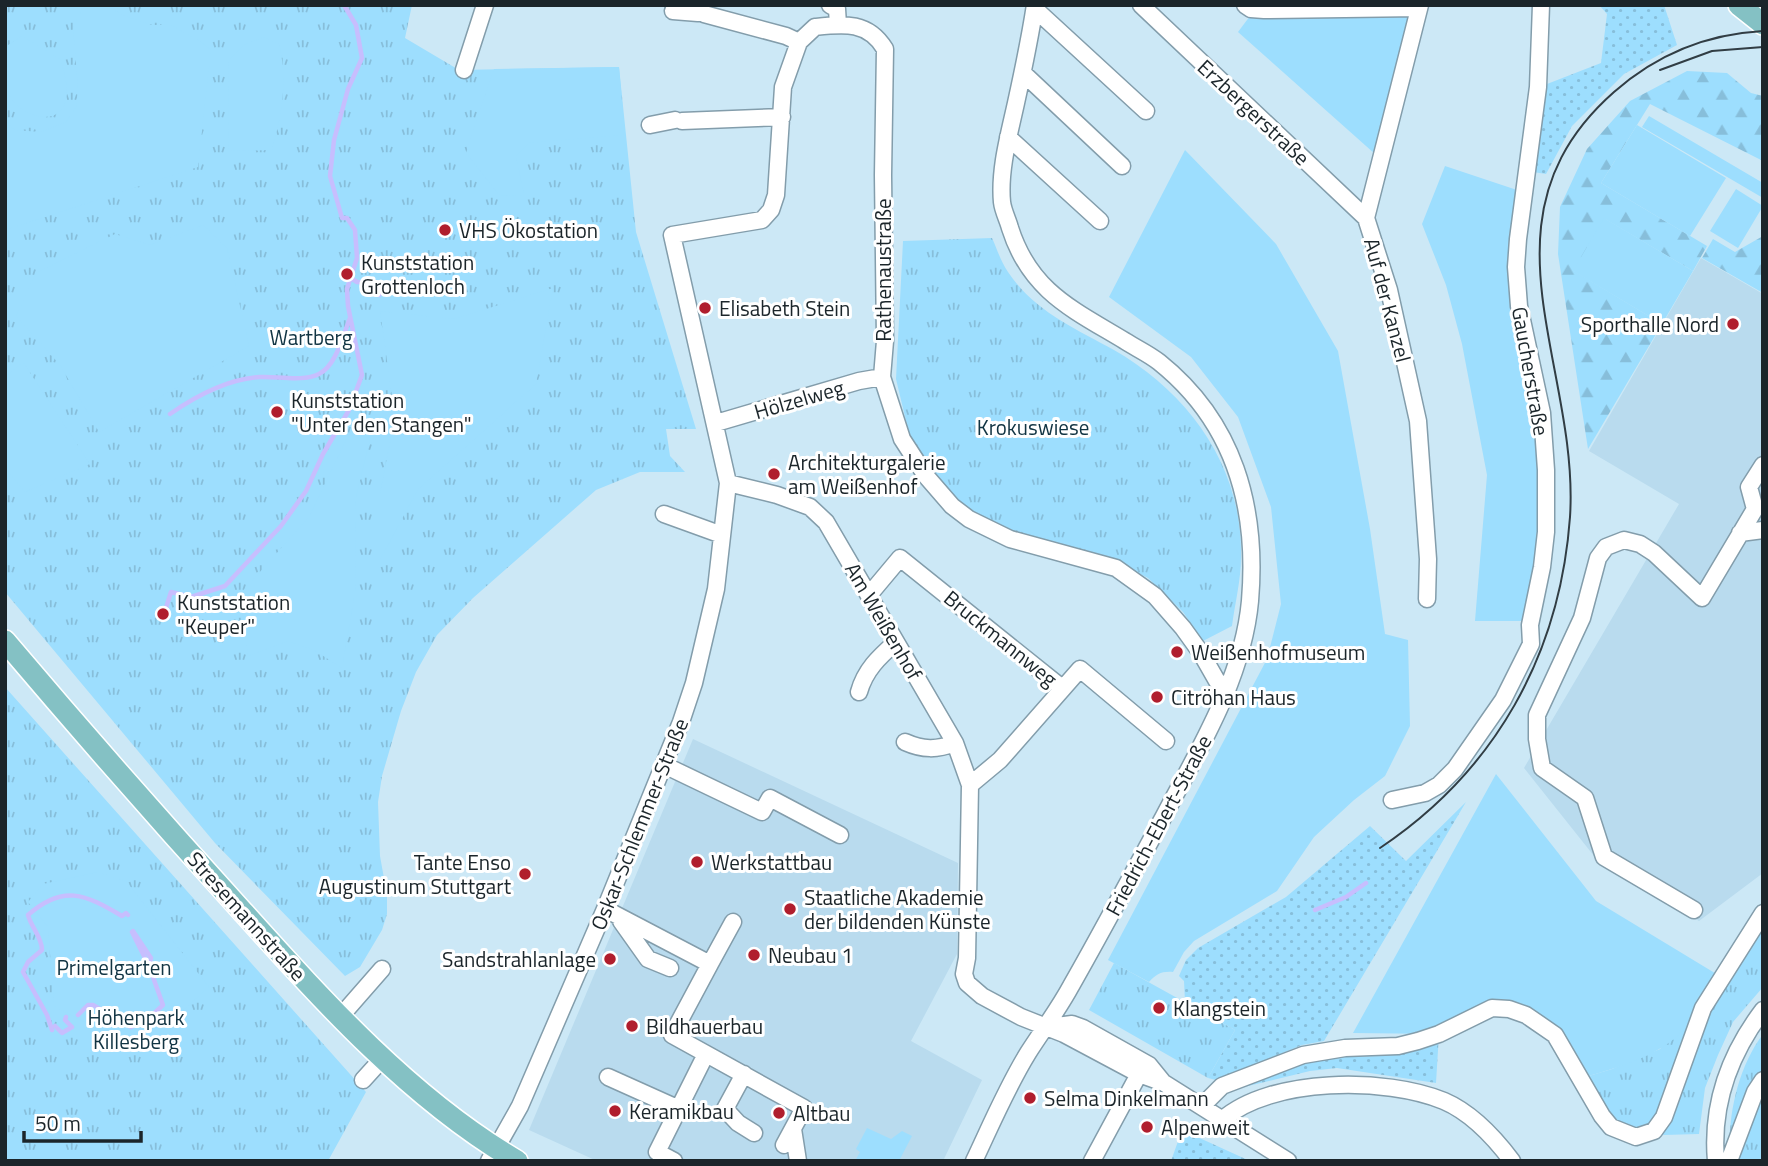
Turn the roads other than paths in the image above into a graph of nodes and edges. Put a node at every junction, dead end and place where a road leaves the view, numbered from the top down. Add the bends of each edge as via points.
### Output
1 (485, 5) edge
2 (830, 5) edge
3 (1141, 5) edge
4 (1245, 5) edge
5 (1541, 5) edge
6 (1739, 5) edge
7 (1035, 7) edge
8 (1420, 7) edge
9 (673, 11) dead end
10 (1763, 24) edge
11 (838, 25) junction
12 (799, 43) junction
13 (464, 70) dead end
14 (1023, 73) junction
15 (1146, 111) dead end
16 (782, 117) junction
17 (650, 125) dead end
18 (1008, 137) junction
19 (1122, 166) dead end
20 (1366, 218) junction
21 (1100, 221) dead end
22 (882, 377) junction
23 (716, 423) junction
24 (1763, 465) edge
25 (728, 483) junction
26 (664, 514) dead end
27 (1763, 530) edge
28 (1740, 533) junction
29 (722, 535) junction
30 (869, 594) junction
31 (1427, 599) dead end
32 (5, 641) edge
33 (896, 642) junction
34 (1062, 688) junction
35 (1228, 688) junction
36 (859, 692) dead end
37 (1166, 741) dead end
38 (905, 742) dead end
39 (955, 743) junction
40 (664, 765) junction
41 (970, 785) junction
42 (1392, 800) dead end
43 (840, 835) dead end
44 (1694, 910) dead end
45 (611, 913) junction
46 (1763, 914) edge
47 (733, 922) dead end
48 (710, 964) junction
49 (670, 968) dead end
50 (382, 969) dead end
51 (1763, 1010) edge
52 (340, 1017) junction
53 (1047, 1027) junction
54 (706, 1054) junction
55 (383, 1058) junction
56 (744, 1074) junction
57 (1139, 1074) junction
58 (608, 1077) dead end
59 (363, 1080) dead end
60 (1763, 1080) edge
61 (1164, 1083) junction
62 (1202, 1106) junction
63 (677, 1108) junction
64 (1222, 1120) junction
65 (793, 1129) junction
66 (754, 1133) dead end
67 (784, 1145) dead end
68 (492, 1155) edge
69 (517, 1161) edge
70 (674, 1161) edge
71 (797, 1161) edge
72 (974, 1161) edge
73 (1092, 1161) edge
74 (1288, 1161) edge
75 (1512, 1161) edge
76 (1716, 1161) edge
77 (1729, 1161) edge

1 - 13 street
2 - 11 street via 837,9
3 - 20 street, Erzbergerstraße
4 - 8 street via 1264,10
5 - 42 street, Gaucherstraße via 1538,87 1516,267 1519,306 1542,414 1546,470 1546,532 1530,625 1531,644 1503,700 1455,769 1425,793
6 - 10 main road
7 - 14 street, Friedrich-Ebert-Straße
7 - 15 street
8 - 20 street, Auf der Kanzel
9 - 12 street via 701,14
11 - 12 street via 815,27
11 - 22 street, Rathenaustraße via 868,30 886,48
12 - 16 street via 783,87
14 - 18 street, Friedrich-Ebert-Straße
14 - 19 street
16 - 17 street
16 - 23 street via 776,195 762,220 672,235
18 - 21 street
18 - 35 street, Friedrich-Ebert-Straße via 1002,204 1027,266 1044,289 1157,360 1190,390 1223,436 1244,494 1250,540 1250,601
20 - 31 street, Auf der Kanzel via 1389,290 1418,421
22 - 23 street, Hölzelweg
22 - 35 street, Rathenaustraße via 902,439 952,506 1010,539 1116,568 1155,596 1201,653 1212,675
23 - 25 street
24 - 28 street via 1749,487 1755,509
25 - 29 street, Oskar-Schlemmer-Straße
25 - 30 street, Am Weißenhof via 810,508 826,522
26 - 29 street
27 - 28 street
28 - 44 street via 1702,598 1640,544 1624,540 1606,547 1598,558 1582,618 1537,715 1542,768 1585,798 1604,857
29 - 40 street, Oskar-Schlemmer-Straße via 716,589 694,683
30 - 33 street, Am Weißenhof
30 - 34 street, Bruckmannweg via 901,558
32 - 52 main road, Stresemannstraße via 133,791
33 - 36 street via 876,659
33 - 39 street, Am Weißenhof
34 - 37 street, Bruckmannweg via 1080,668
34 - 41 street via 1000,760
35 - 53 street, Friedrich-Ebert-Straße via 1095,945
38 - 39 street via 919,749
39 - 41 street, Am Weißenhof
40 - 43 street via 762,812 770,798
40 - 45 street, Oskar-Schlemmer-Straße
41 - 53 street, Am Weißenhof via 964,974 982,996
45 - 48 street
45 - 49 street via 648,959
45 - 68 street, Oskar-Schlemmer-Straße via 520,1106
46 - 62 street via 1703,1008 1664,1117 1654,1131 1636,1137 1611,1127 1555,1035 1526,1015 1492,1008 1439,1034 1398,1046 1303,1055 1222,1086
47 - 48 street
48 - 54 street via 673,1035
50 - 52 street
51 - 76 street via 1738,1049 1720,1092
52 - 55 main road, Stresemannstraße
53 - 57 street, Am Weißenhof
53 - 61 street via 1072,1024 1083,1028 1149,1065
53 - 72 street, Friedrich-Ebert-Straße via 1027,1054
54 - 56 street
54 - 63 street
55 - 59 street
55 - 68 main road, Stresemannstraße
56 - 65 street via 804,1108
56 - 66 street via 725,1109
57 - 61 street, Am Weißenhof
57 - 73 street
58 - 63 street
60 - 77 street
61 - 62 street
62 - 64 street
63 - 70 street via 657,1152
64 - 74 street
64 - 75 street via 1248,1103 1316,1085 1387,1087 1446,1102 1468,1114
65 - 67 street
65 - 71 street
68 - 69 main road, Stresemannstraße

